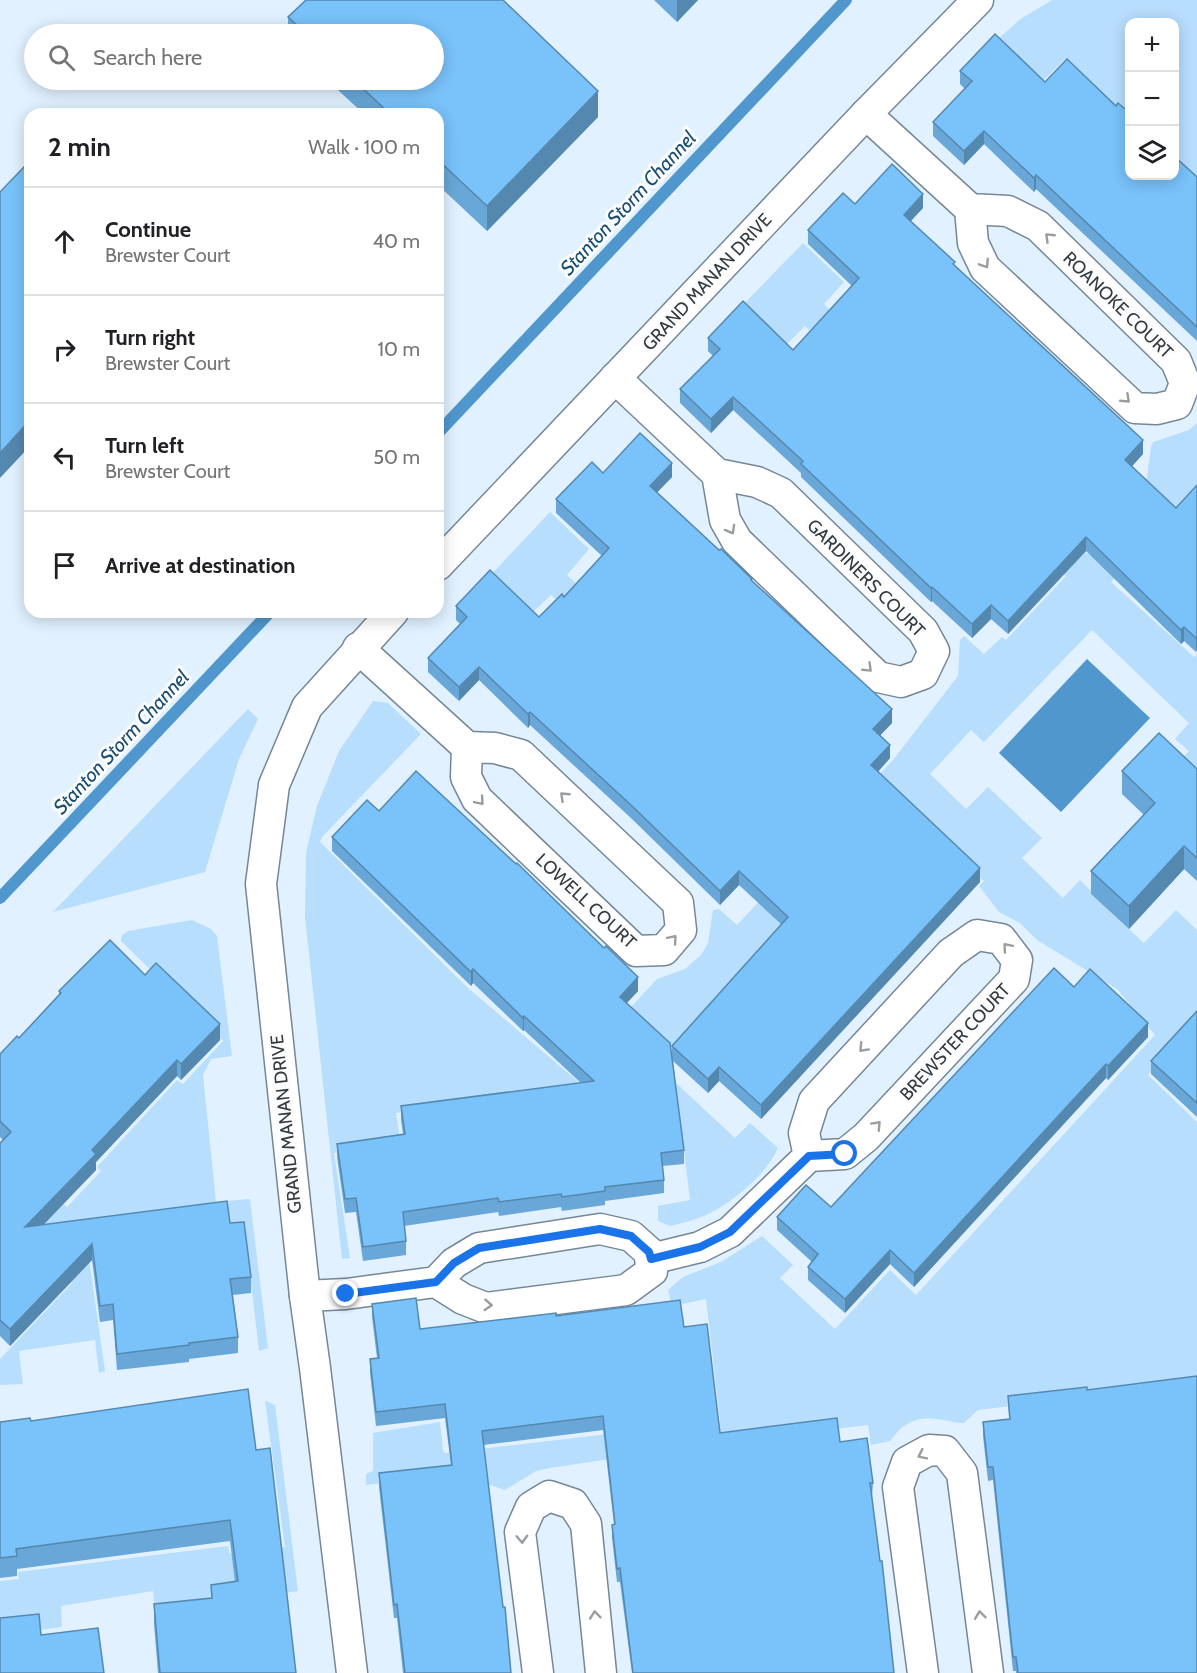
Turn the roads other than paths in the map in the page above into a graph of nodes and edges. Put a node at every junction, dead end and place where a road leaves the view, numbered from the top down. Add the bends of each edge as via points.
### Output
1 (978, 0) edge
2 (866, 114) junction
3 (970, 209) junction
4 (615, 378) junction
5 (717, 474) junction
6 (444, 559) edge
7 (387, 618) edge
8 (358, 648) junction
9 (467, 747) junction
10 (809, 1156) junction
11 (651, 1259) junction
12 (436, 1282) junction
13 (305, 1296) junction
14 (352, 1673) edge
15 (538, 1673) edge
16 (601, 1673) edge
17 (923, 1673) edge
18 (988, 1673) edge

1 - 2 street, GRAND MANAN DRIVE
2 - 3 street
2 - 4 street, GRAND MANAN DRIVE
3 -> 3 street, ROANOKE COURT via 974,243 985,268 1135,408 1157,409 1177,404 1185,383 1176,361 1038,226 1008,211
4 - 5 street
4 - 6 street, GRAND MANAN DRIVE
5 -> 5 street, GARDINERS COURT via 725,520 737,541 878,677 901,682 922,674 934,651 923,631 823,533 782,493 757,482
7 - 8 street, GRAND MANAN DRIVE
8 - 9 street
8 - 13 street, GRAND MANAN DRIVE via 308,707 278,776 261,884
9 -> 9 street, LOWELL COURT via 466,777 477,799 636,951 664,950 681,930 678,903 521,755 495,748
10 -> 10 street, BREWSTER COURT via 845,1154 866,1137 1014,979 1017,960 1000,939 977,935 951,953 814,1101 804,1133
10 - 11 street via 730,1232 700,1247
11 - 12 street via 649,1252 631,1236 600,1229 479,1248 454,1263
12 -> 11 street via 486,1308 626,1290 652,1271
12 - 13 street
13 - 14 street, GRAND MANAN DRIVE
16 -> 15 street via 586,1524 573,1504 549,1496 531,1507 520,1532
18 -> 17 street via 962,1473 945,1451 929,1450 907,1462 898,1487

